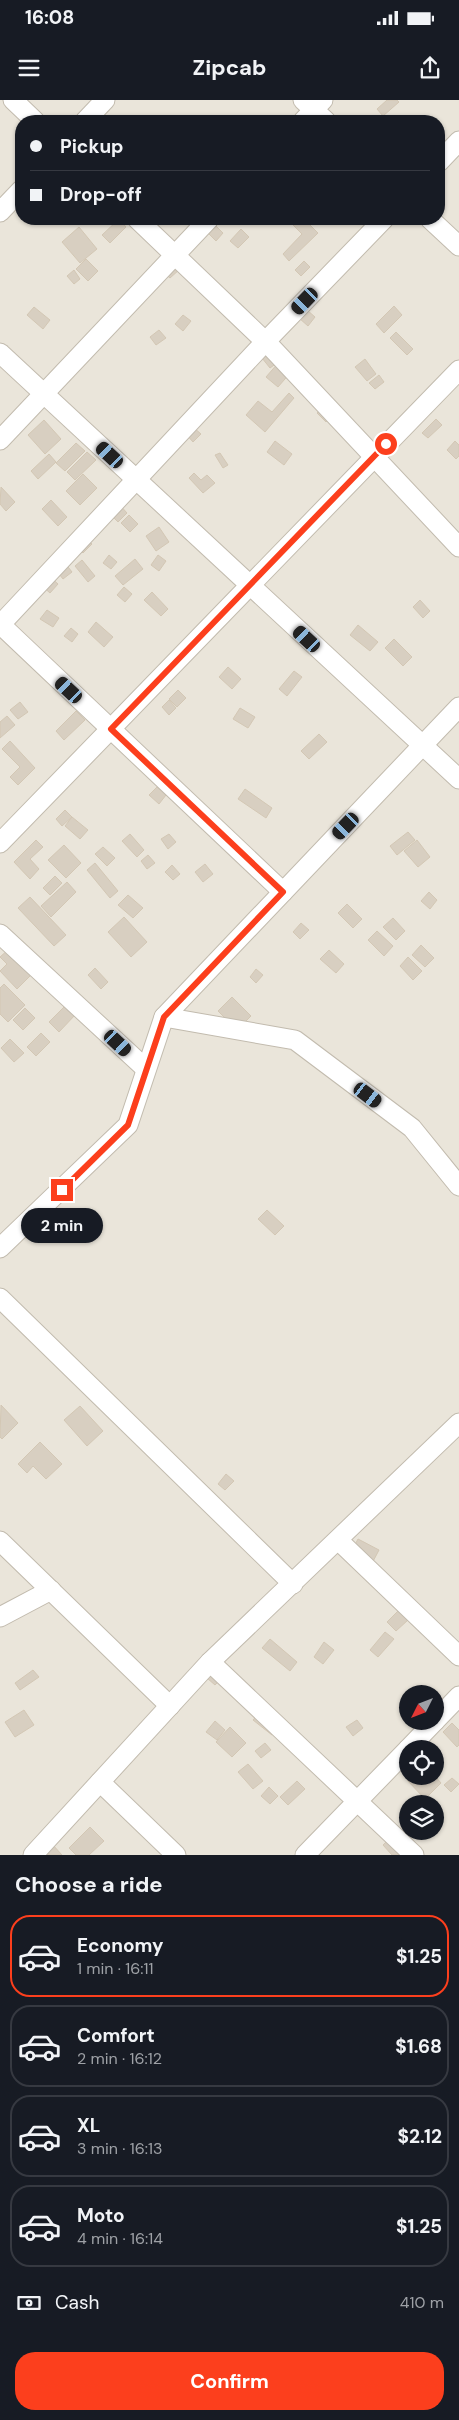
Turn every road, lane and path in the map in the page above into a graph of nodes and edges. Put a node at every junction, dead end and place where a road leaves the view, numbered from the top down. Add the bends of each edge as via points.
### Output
1 (13, 100) edge
2 (105, 100) edge
3 (29, 115) edge
4 (91, 115) edge
5 (459, 141) edge
6 (445, 156) edge
7 (15, 196) edge
8 (0, 212) edge
9 (143, 225) edge
10 (203, 225) edge
11 (378, 225) edge
12 (436, 225) edge
13 (459, 246) edge
14 (174, 254) junction
15 (265, 342) junction
16 (0, 353) edge
17 (459, 370) edge
18 (44, 394) junction
19 (0, 440) edge
20 (374, 457) junction
21 (136, 480) junction
22 (459, 547) edge
23 (250, 586) junction
24 (0, 625) edge
25 (459, 707) edge
26 (111, 729) junction
27 (422, 746) junction
28 (459, 779) edge
29 (0, 843) edge
30 (283, 892) junction
31 (0, 934) edge
32 (164, 1017) junction
33 (146, 1070) junction
34 (459, 1186) edge
35 (0, 1248) edge
36 (0, 1298) edge
37 (459, 1423) edge
38 (338, 1540) junction
39 (0, 1541) edge
40 (292, 1584) junction
41 (51, 1590) junction
42 (0, 1617) edge
43 (459, 1656) edge
44 (210, 1662) junction
45 (459, 1696) edge
46 (170, 1706) junction
47 (444, 1712) edge
48 (426, 1730) edge
49 (417, 1740) edge
50 (399, 1758) edge
51 (100, 1782) junction
52 (357, 1801) junction
53 (33, 1855) edge
54 (176, 1855) edge
55 (305, 1855) edge
56 (414, 1855) edge

1 - 3 street
2 - 4 street
5 - 6 street
7 - 8 street
9 - 14 street
10 - 14 street
11 - 15 street
12 - 13 street
14 - 15 street
14 - 18 street
15 - 20 street
15 - 21 street
16 - 18 street
17 - 20 street
18 - 19 street
18 - 21 street
20 - 22 street
20 - 23 street
21 - 23 street
21 - 24 street
23 - 26 street
23 - 27 street
24 - 26 street
25 - 27 street
26 - 29 street
26 - 30 street
27 - 28 street
27 - 30 street
30 - 32 street
31 - 33 street
32 - 33 street
32 - 34 street via 295,1040 412,1128
33 - 35 street via 128,1125
36 - 40 street
37 - 38 street
38 - 40 street
38 - 43 street
39 - 41 street
40 - 44 street
41 - 42 street
41 - 46 street
44 - 46 street
44 - 52 street
45 - 47 street
46 - 51 street
48 - 49 street
50 - 52 street
51 - 53 street
51 - 54 street
52 - 55 street
52 - 56 street

